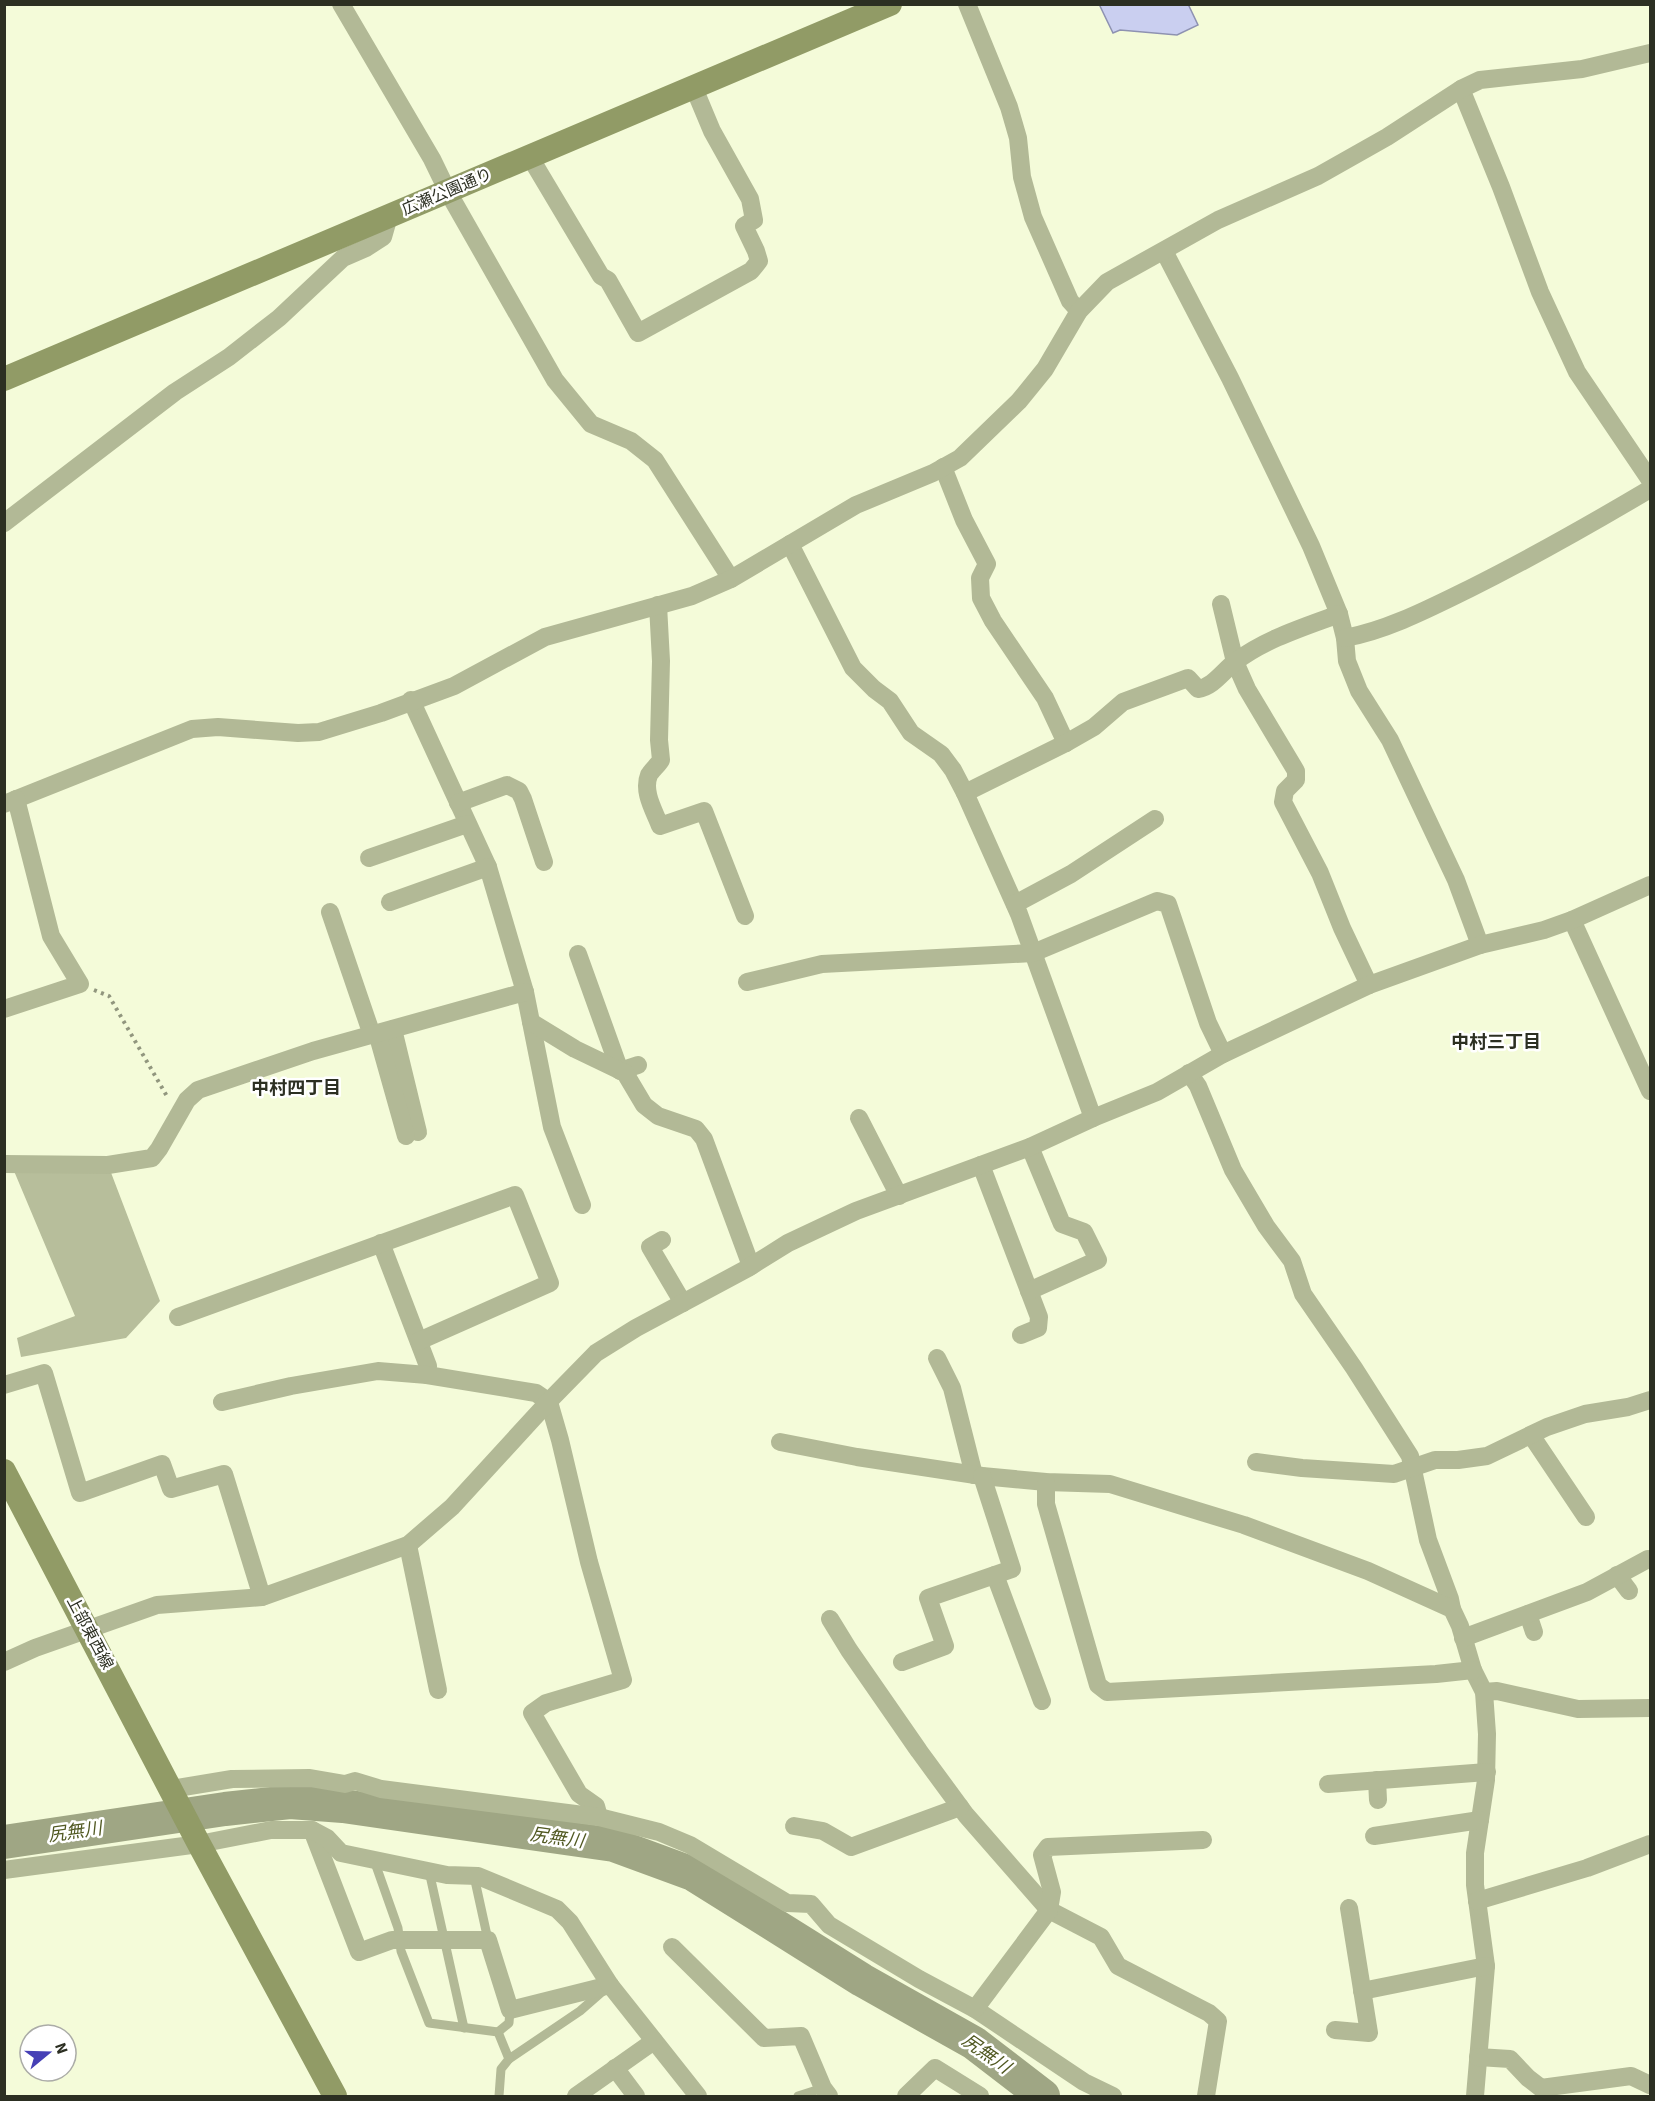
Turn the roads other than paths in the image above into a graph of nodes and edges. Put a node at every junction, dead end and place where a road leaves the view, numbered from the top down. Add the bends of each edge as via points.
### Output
1 (341, 4) edge
2 (890, 4) edge
3 (967, 4) edge
4 (1650, 52) edge
5 (694, 88) junction
6 (1461, 89) junction
7 (530, 157) junction
8 (448, 192) junction
9 (389, 216) junction
10 (1164, 251) junction
11 (1079, 311) junction
12 (4, 379) edge
13 (943, 467) junction
14 (1650, 480) edge
15 (1650, 489) edge
16 (4, 523) edge
17 (790, 543) junction
18 (731, 579) junction
19 (1221, 604) dead end
20 (658, 605) junction
21 (1340, 614) junction
22 (1345, 638) junction
23 (1235, 662) junction
24 (411, 700) junction
25 (1066, 744) junction
26 (965, 793) junction
27 (10, 802) edge
28 (458, 803) junction
29 (1155, 819) dead end
30 (467, 824) junction
31 (369, 858) dead end
32 (544, 862) dead end
33 (488, 867) junction
34 (1650, 885) edge
35 (390, 902) dead end
36 (1015, 904) junction
37 (330, 912) dead end
38 (745, 916) dead end
39 (1572, 920) junction
40 (1480, 945) junction
41 (1033, 953) junction
42 (578, 954) dead end
43 (747, 982) dead end
44 (1369, 985) junction
45 (525, 992) junction
46 (4, 1009) edge
47 (531, 1022) junction
48 (381, 1032) junction
49 (1223, 1054) junction
50 (638, 1065) dead end
51 (620, 1071) junction
52 (1189, 1073) junction
53 (1650, 1091) edge
54 (859, 1118) dead end
55 (1093, 1118) junction
56 (412, 1134) dead end
57 (1030, 1147) junction
58 (4, 1164) edge
59 (981, 1165) junction
60 (899, 1196) junction
61 (582, 1204) dead end
62 (662, 1240) dead end
63 (381, 1243) junction
64 (751, 1266) junction
65 (1029, 1291) junction
66 (683, 1304) junction
67 (178, 1317) dead end
68 (1021, 1335) dead end
69 (419, 1341) junction
70 (937, 1358) dead end
71 (427, 1375) junction
72 (4, 1384) edge
73 (1650, 1400) edge
74 (222, 1402) dead end
75 (549, 1402) junction
76 (1531, 1434) junction
77 (780, 1442) dead end
78 (1256, 1462) dead end
79 (1412, 1468) junction
80 (4, 1471) edge
81 (978, 1476) junction
82 (1046, 1482) junction
83 (1586, 1517) dead end
84 (408, 1545) junction
85 (1648, 1558) dead end
86 (995, 1575) junction
87 (1617, 1575) junction
88 (1629, 1592) dead end
89 (262, 1597) junction
90 (1452, 1609) junction
91 (1528, 1614) junction
92 (830, 1618) dead end
93 (88, 1629) junction
94 (1534, 1632) dead end
95 (1463, 1638) junction
96 (4, 1662) edge
97 (902, 1662) dead end
98 (1473, 1670) junction
99 (438, 1690) dead end
100 (1484, 1692) junction
101 (1042, 1701) dead end
102 (1650, 1708) edge
103 (1487, 1772) junction
104 (1377, 1780) junction
105 (1328, 1784) dead end
106 (172, 1792) junction
107 (1378, 1800) dead end
108 (960, 1807) junction
109 (599, 1817) junction
110 (1480, 1820) junction
111 (794, 1826) dead end
112 (312, 1830) junction
113 (1374, 1836) dead end
114 (197, 1838) junction
115 (1203, 1840) dead end
116 (1650, 1844) edge
117 (374, 1860) junction
118 (4, 1870) edge
119 (429, 1872) junction
120 (474, 1876) junction
121 (1477, 1901) junction
122 (1349, 1908) dead end
123 (1049, 1910) junction
124 (400, 1940) junction
125 (444, 1940) junction
126 (488, 1940) junction
127 (672, 1947) dead end
128 (1486, 1966) junction
129 (610, 1985) junction
130 (1362, 1991) junction
131 (975, 2009) junction
132 (510, 2010) junction
133 (464, 2028) junction
134 (1335, 2030) dead end
135 (498, 2032) junction
136 (654, 2041) junction
137 (1478, 2057) junction
138 (509, 2059) junction
139 (615, 2068) junction
140 (1650, 2085) edge
141 (826, 2092) edge
142 (335, 2097) edge
143 (500, 2097) edge
144 (576, 2097) edge
145 (636, 2097) edge
146 (698, 2097) edge
147 (798, 2097) edge
148 (906, 2097) edge
149 (980, 2097) edge
150 (1113, 2097) edge
151 (1206, 2097) edge
152 (1475, 2097) edge

1 - 8 street
2 - 5 street, 広瀬公園通り
3 - 11 street via 1010,107 1033,217 1070,301
4 - 6 street via 1582,69 1480,80
5 - 7 street, 広瀬公園通り
5 - 7 street via 712,131 750,200 754,220 744,226 759,261 751,271 638,333
6 - 10 street via 1318,176 1218,220
6 - 14 street via 1540,292 1577,372
7 - 8 street, 広瀬公園通り
8 - 9 street, 広瀬公園通り
8 - 18 street via 555,380 591,424 631,441 655,460
9 - 12 street, 広瀬公園通り
9 - 16 street via 383,237 343,258 279,318
10 - 11 street via 1107,282
10 - 21 street via 1235,388
11 - 13 street via 1046,369 1019,401 960,458
13 - 17 street via 856,505
13 - 25 street via 987,564 980,578 981,598 1045,698
15 - 22 street via 1565,540 1442,602 1366,634
17 - 18 street
17 - 26 street via 853,668 890,701 911,733 941,754
18 - 20 street
19 - 23 street
20 - 24 street via 545,637 454,686
20 - 38 street via 661,760 650,775 649,796 660,826 704,810
21 - 22 street
21 - 23 street via 1277,637
22 - 40 street via 1347,661 1359,691 1390,740 1456,880
23 - 25 street via 1206,688 1198,689 1188,678 1124,702
23 - 44 street via 1296,771 1296,780 1285,791 1283,802 1320,873
24 - 27 street via 319,732 192,729
24 - 28 street
25 - 26 street
26 - 36 street
27 - 46 street via 51,936 80,984
28 - 30 street
28 - 32 street via 507,785 519,791
29 - 36 street via 1071,874
30 - 31 street
30 - 33 street
33 - 35 street
33 - 45 street
34 - 39 street
36 - 41 street
37 - 48 street
39 - 40 street
39 - 53 street
40 - 44 street
41 - 43 street via 822,964
41 - 49 street via 1156,902 1168,904 1208,1023
41 - 55 street
42 - 51 street
44 - 49 street
45 - 47 street
45 - 48 street
47 - 51 street
47 - 61 street via 552,1127
48 - 56 street
48 - 58 street via 198,1090 187,1100 152,1158 108,1165
49 - 52 street
50 - 51 street
51 - 64 street via 644,1105 658,1116 696,1129 704,1139
52 - 55 street via 1157,1092
52 - 79 street via 1233,1170 1292,1262 1303,1294 1410,1456
54 - 60 street
55 - 57 street
57 - 59 street
57 - 65 street via 1062,1224 1084,1233 1098,1260
59 - 60 street
59 - 65 street
60 - 64 street via 788,1243
62 - 66 street via 650,1247
63 - 67 street
63 - 69 street
63 - 69 street via 515,1194 550,1283
64 - 66 street
65 - 68 street via 1039,1317 1038,1328
66 - 75 street via 596,1353
69 - 71 street via 428,1366
70 - 81 street via 952,1388
71 - 74 street via 378,1371
71 - 75 street via 536,1393
72 - 89 street via 44,1373 80,1493 162,1464 171,1489 224,1474
73 - 76 street via 1585,1414
75 - 84 street via 452,1507
75 - 109 street via 623,1680 546,1702 532,1713 579,1794 596,1806
76 - 79 street via 1487,1456 1435,1460
76 - 83 street
77 - 81 street
78 - 79 street via 1394,1474
79 - 90 street via 1428,1540
80 - 93 street, 上部東西線
81 - 82 street
81 - 86 street via 1012,1569
82 - 90 street via 1110,1484 1244,1525 1368,1571
82 - 98 street via 1046,1504 1098,1685 1107,1692
84 - 89 street
84 - 99 street
85 - 87 street
86 - 97 street via 928,1598 945,1646
86 - 101 street
87 - 88 street
87 - 91 street via 1587,1592
89 - 93 street via 157,1605
90 - 95 street
91 - 94 street
91 - 95 street
92 - 108 street via 855,1660
93 - 96 street
93 - 106 street, 上部東西線
95 - 98 street
98 - 100 street
100 - 102 street via 1497,1691 1578,1709
100 - 103 street
103 - 104 street
103 - 110 street
104 - 105 street
104 - 107 street
106 - 109 street via 232,1779 310,1778 345,1784 356,1781 381,1789
106 - 114 street, 上部東西線
108 - 111 street via 851,1846 823,1831
108 - 123 street
109 - 131 street via 659,1832 690,1845 787,1904 811,1904 830,1925
110 - 113 street
110 - 121 street via 1475,1853
112 - 114 street
112 - 117 street via 327,1838 341,1853
112 - 124 street via 359,1952
114 - 118 street
114 - 142 street
115 - 123 street via 1048,1846 1042,1855 1053,1892
116 - 121 street via 1587,1868
117 - 119 street
117 - 124 lane
119 - 120 street
119 - 125 lane
120 - 126 lane
120 - 129 street via 557,1909
121 - 128 street
122 - 130 street
123 - 131 street
123 - 151 street via 1101,1937 1118,1966 1218,2021
124 - 125 street
124 - 133 lane via 429,2023
125 - 126 street
125 - 133 lane
126 - 132 street
127 - 141 street via 764,2038 801,2036
128 - 130 street
128 - 137 street
129 - 132 street
129 - 136 street
129 - 138 lane via 580,2011
130 - 134 street via 1369,2033
131 - 150 street
132 - 135 lane via 509,2023
133 - 135 lane
135 - 138 lane
136 - 139 street
136 - 146 street
137 - 140 street via 1510,2059 1541,2088 1631,2076
137 - 152 street
138 - 143 lane via 501,2069
139 - 144 street
139 - 145 street
141 - 147 lane
148 - 149 street via 934,2068

